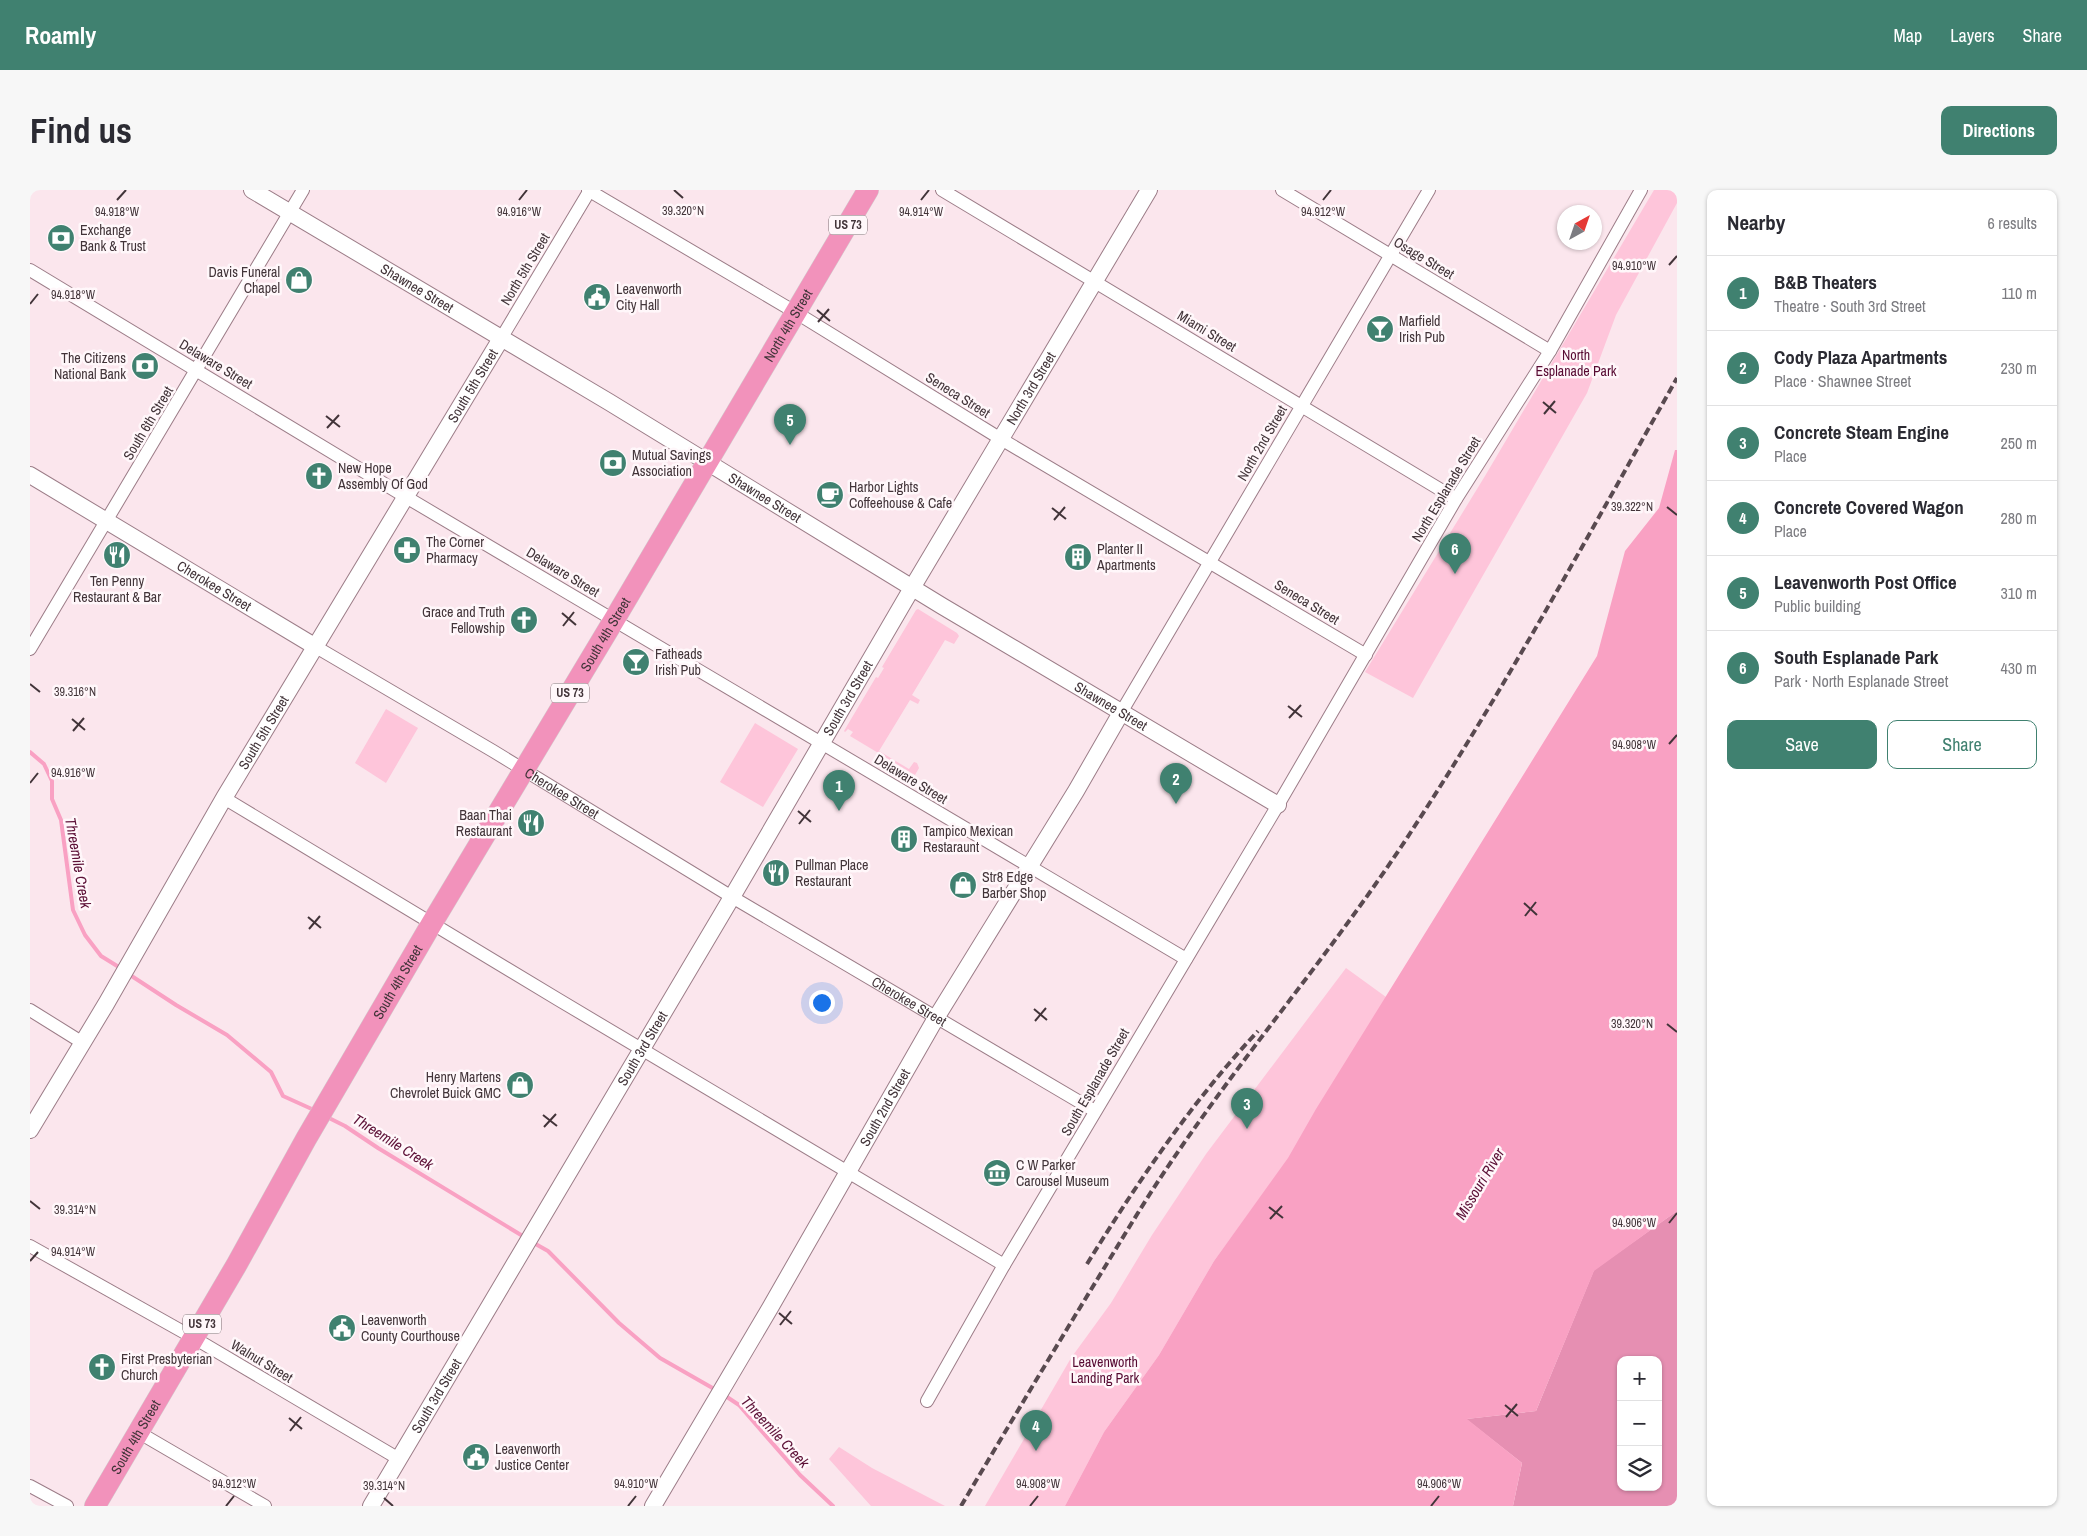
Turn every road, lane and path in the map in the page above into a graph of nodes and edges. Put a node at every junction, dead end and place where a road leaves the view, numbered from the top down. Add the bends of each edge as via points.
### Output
1 (252, 190) edge
2 (303, 190) edge
3 (589, 190) edge
4 (868, 190) edge
5 (942, 190) edge
6 (1149, 190) edge
7 (1282, 190) edge
8 (1429, 190) edge
9 (1637, 191) edge
10 (290, 213) junction
11 (1390, 254) junction
12 (30, 270) edge
13 (1095, 281) junction
14 (795, 312) junction
15 (502, 338) junction
16 (1550, 351) junction
17 (197, 370) junction
18 (1302, 406) junction
19 (1001, 439) junction
20 (707, 462) junction
21 (30, 475) edge
22 (406, 497) junction
23 (1456, 499) junction
24 (107, 521) junction
25 (1210, 562) junction
26 (912, 588) junction
27 (614, 620) junction
28 (316, 647) junction
29 (30, 649) edge
30 (1366, 655) junction
31 (1122, 711) junction
32 (821, 742) junction
33 (524, 769) junction
34 (224, 798) junction
35 (1278, 805) junction
36 (1029, 866) junction
37 (732, 898) junction
38 (432, 923) junction
39 (1186, 959) junction
40 (30, 1010) edge
41 (936, 1018) junction
42 (83, 1043) junction
43 (642, 1049) junction
44 (1095, 1111) junction
45 (30, 1130) edge
46 (847, 1171) junction
47 (30, 1246) edge
48 (1004, 1265) junction
49 (194, 1338) junction
50 (927, 1401) dead end
51 (138, 1432) junction
52 (398, 1460) junction
53 (30, 1486) edge
54 (67, 1506) edge
55 (95, 1506) edge
56 (265, 1506) edge
57 (372, 1506) edge
58 (654, 1506) edge

1 - 10 street, Shawnee Street
2 - 10 street, South 6th Street
3 - 14 street, Seneca Street
3 - 15 street, North 5th Street
4 - 14 highway, North 4th Street / US 73
5 - 13 street, Miami Street
6 - 13 street, North 3rd Street
7 - 11 street, Osage Street
8 - 11 street, North 2nd Street
9 - 16 street, North Esplanade Street
10 - 15 street, Shawnee Street
10 - 17 street, South 6th Street
11 - 16 street, Osage Street
11 - 18 street, North 2nd Street
12 - 17 street, Delaware Street
13 - 18 street, Miami Street
13 - 19 street, North 3rd Street
14 - 19 street, Seneca Street
14 - 20 highway, North 4th Street / US 73
15 - 20 street, Shawnee Street
15 - 22 street, South 5th Street
16 - 23 street, North Esplanade Street
17 - 22 street, Delaware Street
17 - 24 street, South 6th Street
18 - 23 street, Miami Street
18 - 25 street, North 2nd Street
19 - 25 street, Seneca Street
19 - 26 street, North 3rd Street
20 - 26 street, Shawnee Street
20 - 27 highway, South 4th Street / US 73
21 - 24 street, Cherokee Street
22 - 27 street, Delaware Street
22 - 28 street, South 5th Street
23 - 30 street, North Esplanade Street
24 - 28 street, Cherokee Street
24 - 29 street, South 6th Street
25 - 30 street, Seneca Street
25 - 31 street, North 2nd Street
26 - 31 street, Shawnee Street
26 - 32 street, South 3rd Street
27 - 32 street, Delaware Street
27 - 33 highway, South 4th Street / US 73
28 - 33 street, Cherokee Street
28 - 34 street, South 5th Street
30 - 35 street, North Esplanade Street
31 - 35 street, Shawnee Street
31 - 36 street, South 2nd Street
32 - 36 street, Delaware Street
32 - 37 street, South 3rd Street
33 - 37 street, Cherokee Street
33 - 38 highway, South 4th Street / US 73
34 - 38 street
34 - 42 street, South 5th Street
35 - 39 street, South Esplanade Street
36 - 39 street, Delaware Street
36 - 41 street, South 2nd Street
37 - 41 street, Cherokee Street
37 - 43 street, South 3rd Street
38 - 43 street
38 - 49 highway, South 4th Street / US 73
39 - 44 street, South Esplanade Street
40 - 42 street
41 - 44 street, Cherokee Street
41 - 46 street, South 2nd Street
42 - 45 street, South 5th Street
43 - 46 street
43 - 52 street, South 3rd Street
44 - 48 street, South Esplanade Street
46 - 48 street
46 - 58 street, South 2nd Street
47 - 49 street, Walnut Street
48 - 50 street, South Esplanade Street
49 - 51 highway, South 4th Street / US 73
49 - 52 street, Walnut Street
51 - 55 highway, South 4th Street / US 73
51 - 56 street
52 - 57 street, South 3rd Street
53 - 54 street

